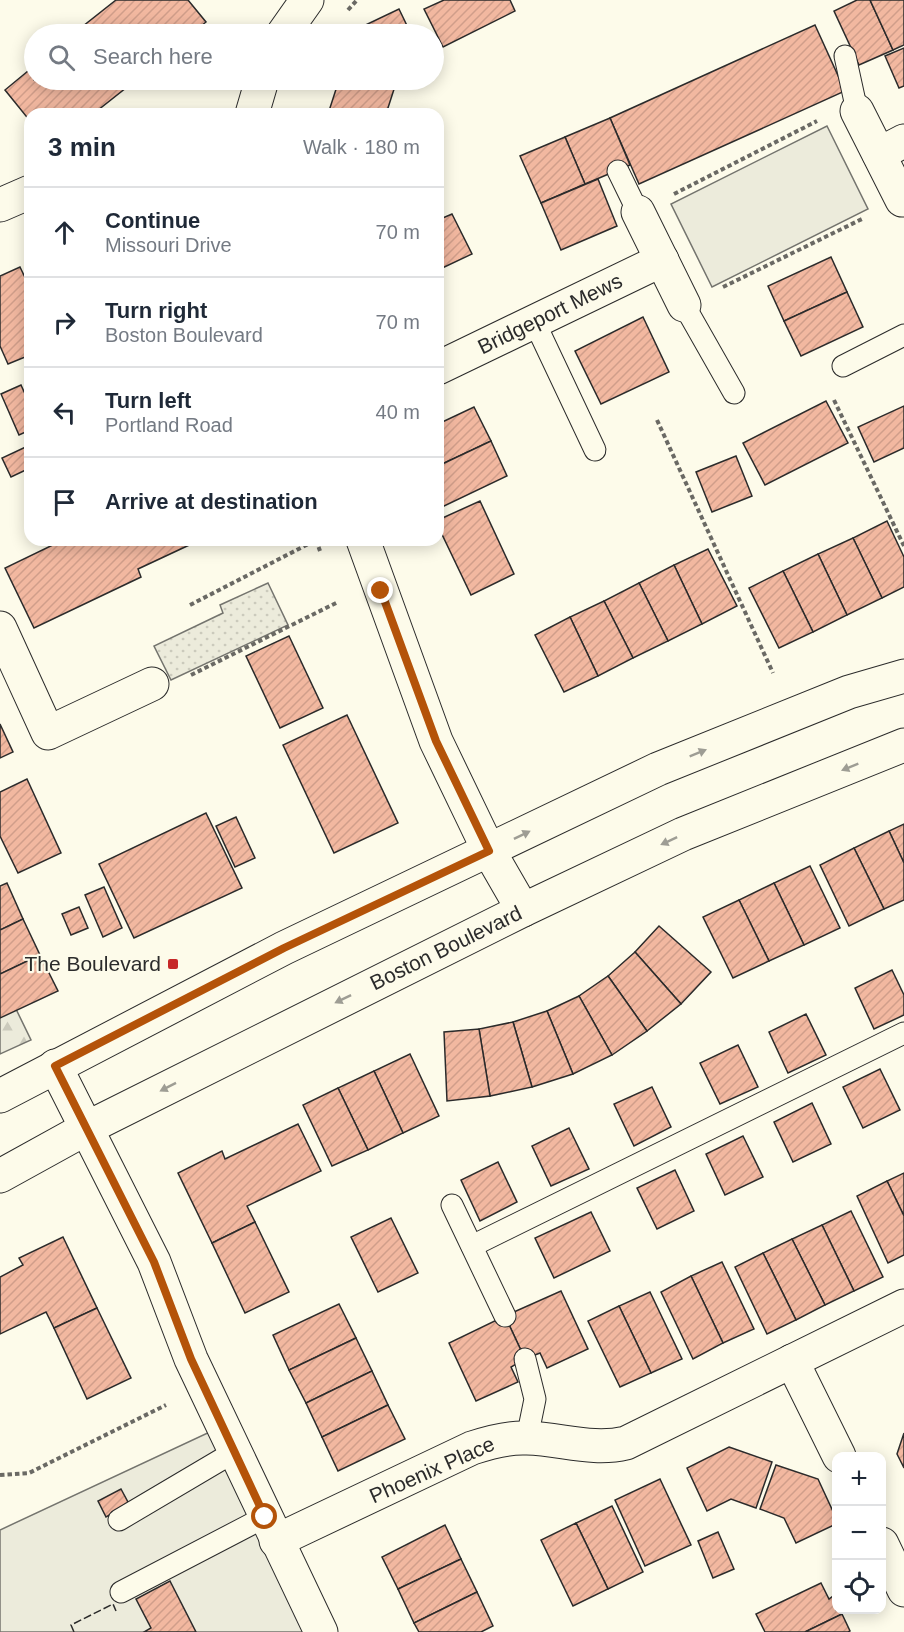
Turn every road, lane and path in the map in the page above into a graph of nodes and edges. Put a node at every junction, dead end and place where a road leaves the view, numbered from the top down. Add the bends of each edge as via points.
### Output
1 (307, 0) edge
2 (290, 24) edge
3 (845, 56) dead end
4 (259, 90) edge
5 (856, 107) junction
6 (254, 108) edge
7 (891, 148) edge
8 (618, 171) dead end
9 (24, 195) edge
10 (903, 202) edge
11 (0, 205) edge
12 (638, 212) junction
13 (662, 260) junction
14 (684, 305) junction
15 (535, 323) junction
16 (904, 335) edge
17 (444, 365) edge
18 (843, 366) dead end
19 (829, 391) dead end
20 (734, 393) dead end
21 (657, 420) dead end
22 (596, 450) dead end
23 (304, 546) edge
24 (365, 546) edge
25 (904, 546) edge
26 (338, 602) dead end
27 (190, 605) dead end
28 (0, 628) edge
29 (773, 673) dead end
30 (904, 676) edge
31 (152, 684) joint
32 (904, 745) edge
33 (489, 851) junction
34 (523, 910) junction
35 (904, 1033) edge
36 (55, 1066) junction
37 (0, 1096) edge
38 (87, 1128) junction
39 (0, 1176) edge
40 (452, 1205) dead end
41 (471, 1246) junction
42 (904, 1306) edge
43 (505, 1316) dead end
44 (525, 1359) dead end
45 (792, 1361) junction
46 (204, 1387) junction
47 (527, 1438) junction
48 (234, 1452) junction
49 (837, 1452) edge
50 (0, 1475) edge
51 (119, 1520) dead end
52 (270, 1529) junction
53 (886, 1552) edge
54 (904, 1590) edge
55 (121, 1592) dead end
56 (321, 1632) edge

1 - 2 street
3 - 5 lane
4 - 6 street
5 - 7 street
5 - 12 path
7 - 10 street
8 - 12 lane
9 - 11 street
10 - 14 path
12 - 13 street
13 - 14 street
13 - 15 street, Bridgeport Mews
14 - 20 lane
15 - 17 street, Bridgeport Mews
15 - 22 lane
16 - 18 lane
19 - 25 path
21 - 29 path
23 - 27 path
24 - 33 street via 436,741
26 - 31 path via 171,684
28 - 31 street via 48,733
33 -> 30 street via 658,769 849,692
32 -> 34 street, Boston Boulevard via 683,834
33 - 34 street
33 - 36 street via 284,948
34 -> 38 street, Boston Boulevard
35 - 41 lane
36 - 37 street
36 - 38 street
38 - 39 street, Boston Boulevard
38 - 46 street via 154,1262
40 - 41 lane
41 - 43 lane
42 - 45 street, Phoenix Place
44 - 47 lane via 535,1399
45 - 47 street, Phoenix Place via 626,1443 591,1447
45 - 49 street
46 - 48 street
46 - 50 path via 29,1473
47 - 52 street, Phoenix Place via 501,1439 471,1448
48 - 51 lane
48 - 52 street
52 - 55 lane
52 - 56 street
53 - 54 street

